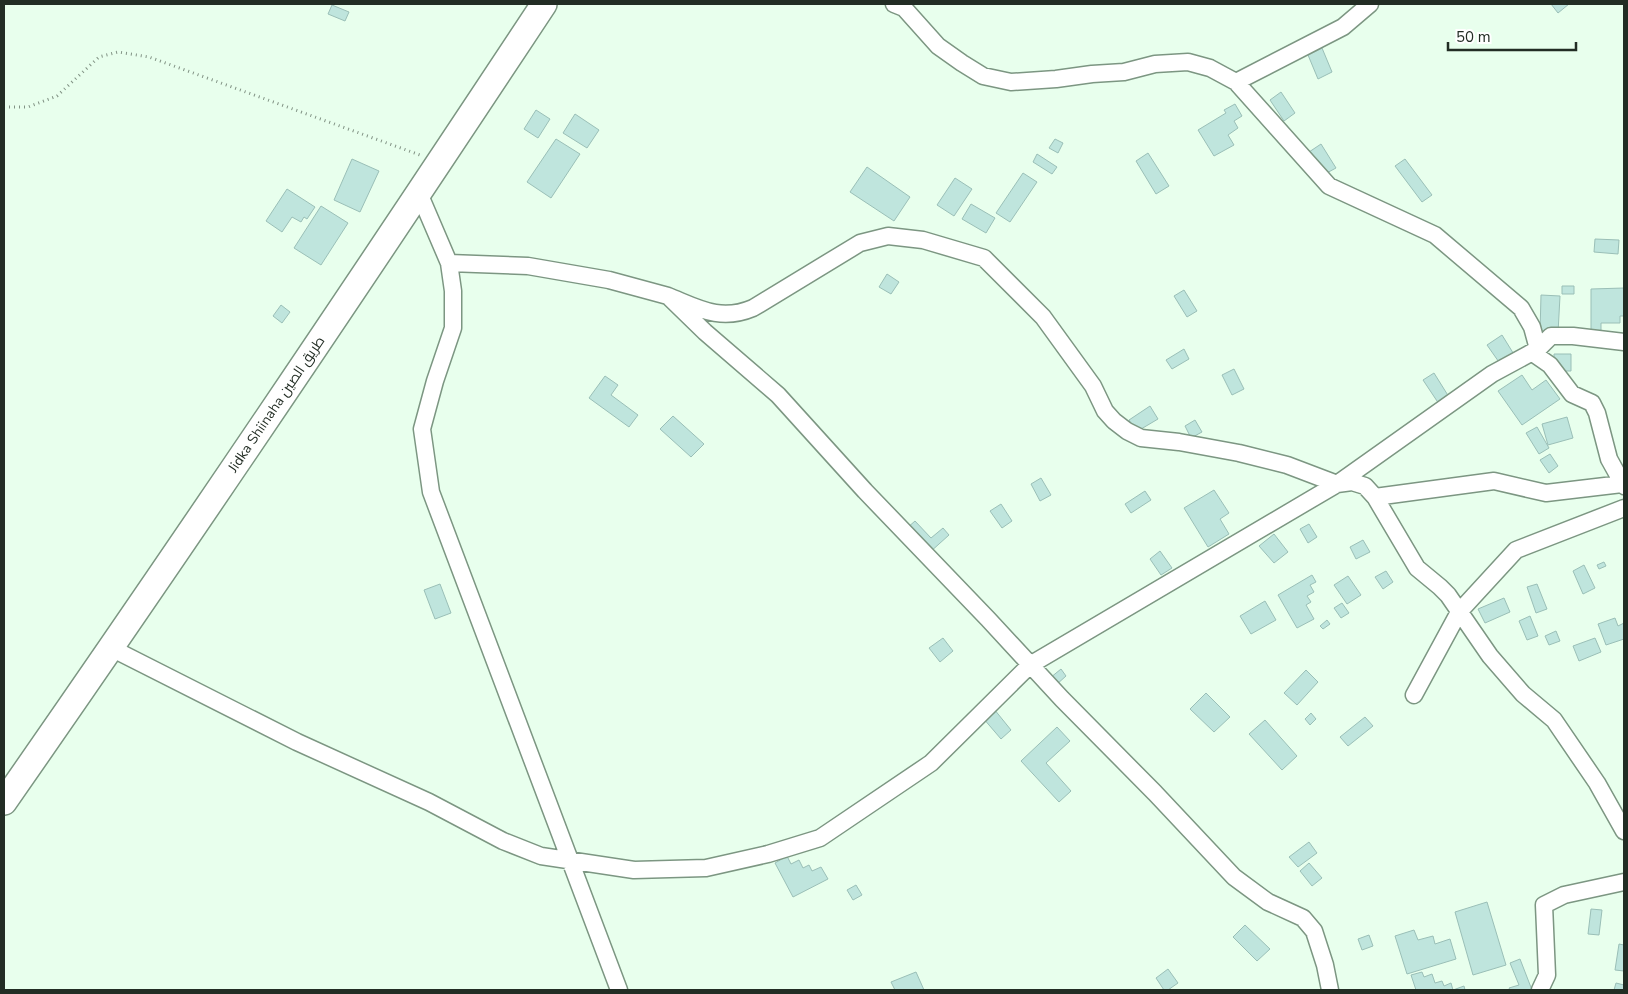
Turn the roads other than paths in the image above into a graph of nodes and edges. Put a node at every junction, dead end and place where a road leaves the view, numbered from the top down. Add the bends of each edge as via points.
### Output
1 (544, 4) edge
2 (894, 4) edge
3 (1370, 4) edge
4 (1236, 82) junction
5 (419, 193) junction
6 (449, 263) junction
7 (668, 296) junction
8 (1624, 342) edge
9 (1538, 349) junction
10 (1337, 484) junction
11 (1623, 485) edge
12 (1375, 497) junction
13 (1624, 508) edge
14 (1459, 612) junction
15 (111, 648) junction
16 (1030, 665) junction
17 (1414, 695) dead end
18 (4, 802) edge
19 (1624, 831) edge
20 (570, 860) junction
21 (1624, 882) edge
22 (619, 990) edge
23 (1330, 990) edge
24 (1540, 990) edge

1 - 5 main road, Jidka Shiinaha طريق الصين
2 - 4 street via 904,8 938,46 982,76 1011,82 1056,79 1188,62 1210,68
3 - 4 street via 1343,27
4 - 9 street via 1328,186 1435,235 1521,308 1532,327
5 - 6 street
5 - 15 main road, Jidka Shiinaha طريق الصين
6 - 7 street via 528,266 609,280
6 - 20 street via 453,328 422,429 431,492
7 - 10 street via 724,315 739,314 860,243 888,236 923,240 984,258 1043,317 1093,386 1105,411 1127,431 1141,438 1179,442 1268,460
7 - 16 street via 778,395
8 - 9 street via 1552,336
9 - 10 street via 1492,374
9 - 11 street via 1537,356 1550,366 1572,394 1592,403 1610,459
10 - 12 street via 1352,482 1365,486
10 - 16 street
11 - 12 street via 1546,494 1494,481
12 - 14 street via 1417,568 1440,587
13 - 14 street via 1516,550
14 - 17 street
14 - 19 street via 1512,682 1554,720 1597,783
15 - 18 main road, Jidka Shiinaha طريق الصين
15 - 20 street via 503,841 542,856
16 - 20 street via 931,764 820,838 706,868 634,870
16 - 23 street via 1234,877 1268,902 1303,918 1314,931 1326,965
20 - 22 street
21 - 24 street via 1564,895 1544,905 1547,976

